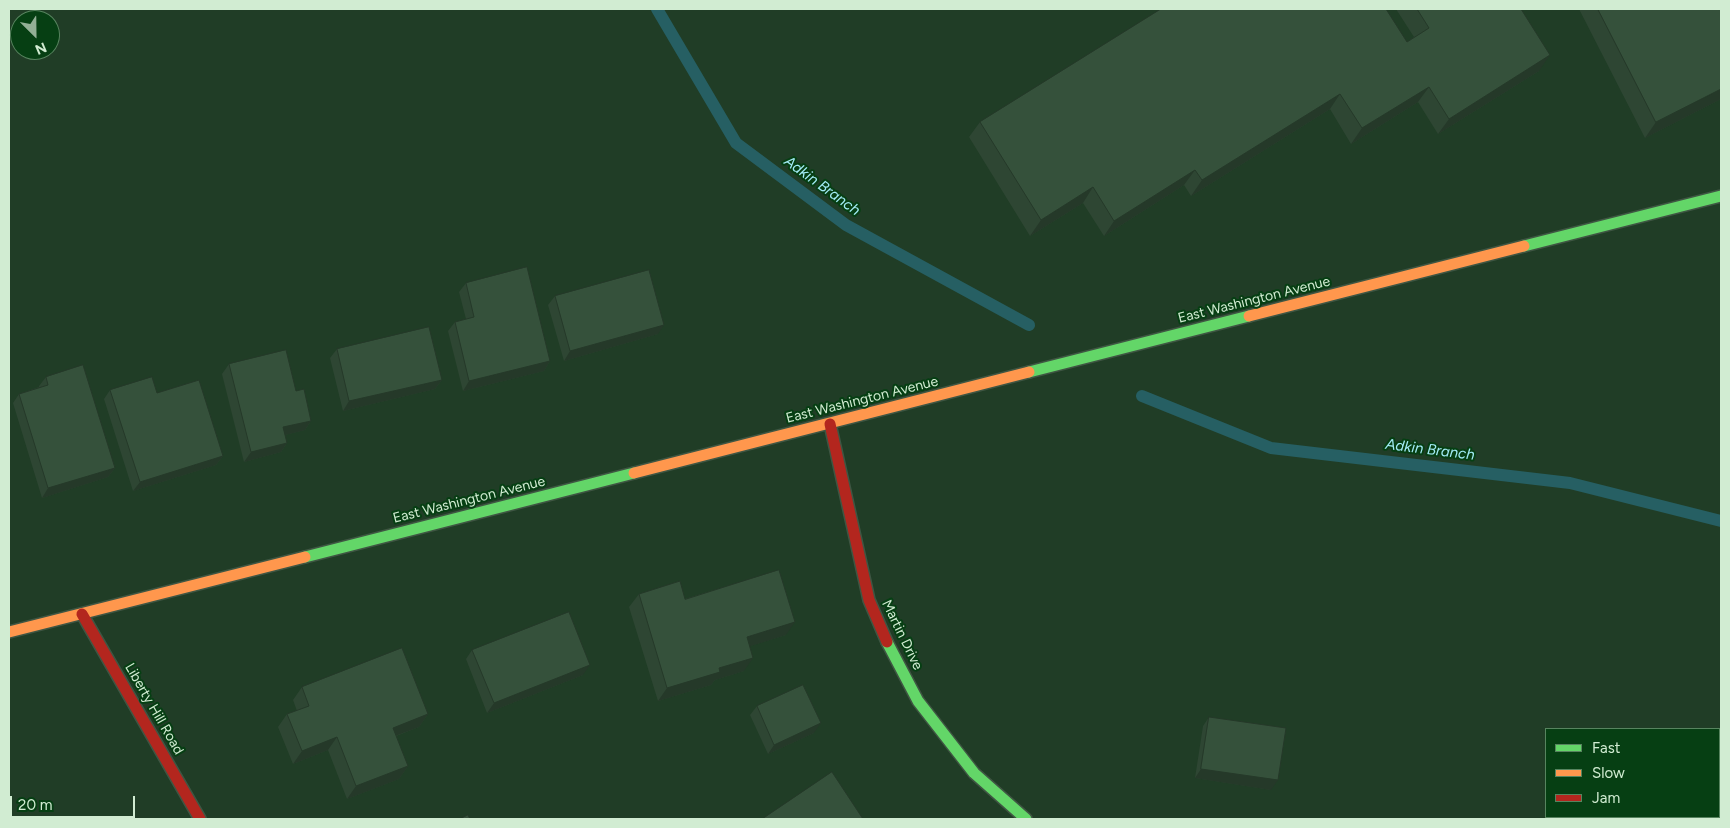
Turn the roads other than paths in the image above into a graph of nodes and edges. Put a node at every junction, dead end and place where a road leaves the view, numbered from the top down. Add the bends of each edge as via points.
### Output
1 (1721, 196) edge
2 (830, 424) junction
3 (82, 614) junction
4 (9, 632) edge
5 (200, 819) edge
6 (1026, 819) edge

1 - 2 street, East Washington Avenue
2 - 3 street, East Washington Avenue
2 - 6 street, Martin Drive via 869,600 882,631 918,701 974,773
3 - 4 street, East Washington Avenue
3 - 5 street, Liberty Hill Road

